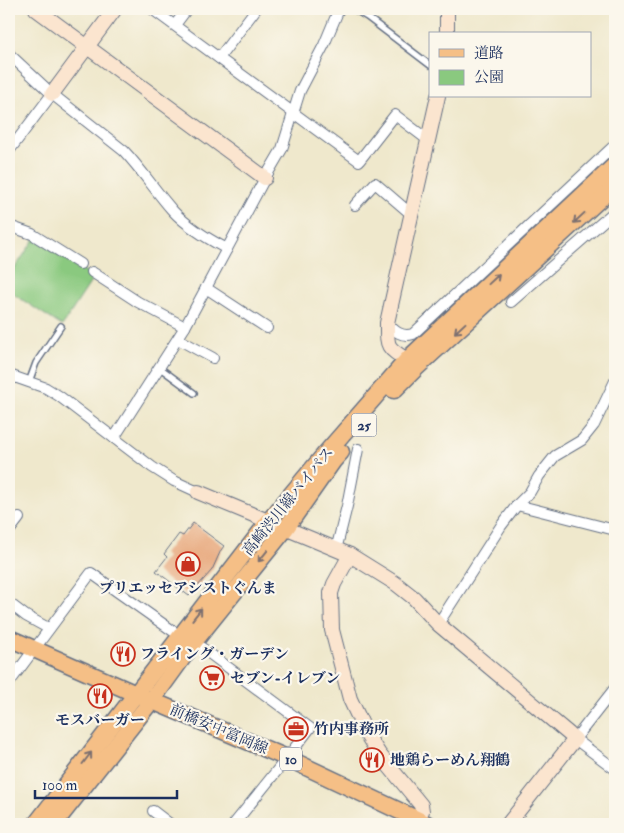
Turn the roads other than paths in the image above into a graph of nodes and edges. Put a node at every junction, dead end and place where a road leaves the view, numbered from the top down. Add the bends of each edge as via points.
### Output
1 (36, 9) edge
2 (115, 9) edge
3 (152, 9) edge
4 (187, 9) edge
5 (256, 9) edge
6 (340, 9) edge
7 (354, 9) edge
8 (447, 9) edge
9 (175, 26) junction
10 (447, 32) edge
11 (88, 46) junction
12 (219, 58) junction
13 (10, 59) edge
14 (429, 64) edge
15 (52, 94) junction
16 (438, 98) edge
17 (293, 113) junction
18 (428, 140) junction
19 (615, 145) edge
20 (9, 151) edge
21 (615, 165) edge
22 (265, 178) junction
23 (615, 184) edge
24 (355, 205) dead end
25 (615, 211) edge
26 (411, 214) junction
27 (9, 226) edge
28 (227, 249) junction
29 (80, 264) dead end
30 (92, 272) dead end
31 (206, 288) junction
32 (511, 302) dead end
33 (387, 323) junction
34 (61, 326) dead end
35 (185, 328) junction
36 (267, 328) dead end
37 (178, 339) junction
38 (213, 358) dead end
39 (407, 360) junction
40 (160, 368) junction
41 (9, 376) edge
42 (615, 381) edge
43 (29, 382) junction
44 (194, 393) dead end
45 (114, 438) junction
46 (358, 448) dead end
47 (198, 492) joint
48 (517, 505) junction
49 (19, 518) dead end
50 (269, 521) junction
51 (286, 528) junction
52 (9, 530) edge
53 (615, 530) edge
54 (336, 550) junction
55 (350, 555) junction
56 (9, 603) edge
57 (438, 624) junction
58 (48, 628) junction
59 (9, 638) edge
60 (187, 639) junction
61 (33, 650) junction
62 (9, 683) edge
63 (615, 688) edge
64 (136, 694) junction
65 (152, 700) junction
66 (575, 739) junction
67 (288, 758) junction
68 (615, 770) edge
69 (153, 811) dead end
70 (423, 822) edge
71 (36, 824) edge
72 (54, 824) edge
73 (170, 824) edge
74 (234, 824) edge
75 (508, 824) edge

1 - 11 street
2 - 11 street
3 - 9 street
4 - 9 street
5 - 12 street
6 - 17 street via 300,90
7 - 14 lane
8 - 10 street
9 - 12 street
11 - 15 street
11 - 22 street
12 - 17 street
13 - 15 street
15 - 20 street
15 - 28 street via 124,151 174,212
16 - 18 street
17 - 18 street via 359,160 396,115
17 - 22 street via 282,149
18 - 26 street
19 - 33 street via 413,334 396,332
39 -> 21 main road, 高崎渋川線バイパス / 25
22 - 28 street
23 -> 51 main road, 高崎渋川線バイパス / 25 via 400,384 333,461
24 - 26 street via 375,183
25 - 32 street
26 - 33 street
27 - 29 street via 32,234
28 - 31 street
30 - 35 street
31 - 35 street
31 - 36 street
33 - 39 street via 387,342 392,351
34 - 43 lane via 36,363
35 - 37 street
37 - 38 street
37 - 40 street
39 - 50 main road, 高崎渋川線バイパス / 25
40 - 44 lane
40 - 45 street
41 - 43 street
42 - 48 street via 594,425 582,440 555,456
43 - 45 street via 59,396
45 - 47 street via 152,467
46 - 54 street
47 - 50 street
48 - 53 street
48 - 57 street
49 - 52 street
50 - 51 street
60 -> 50 main road, 高崎渋川線バイパス / 25
51 - 54 street
51 -> 60 main road, 高崎渋川線バイパス / 25
54 - 55 street
55 - 57 street via 395,583
55 - 70 street via 331,594 332,630 350,699 379,754 422,805
56 - 58 street
57 - 66 street
58 - 60 street via 90,573
58 - 61 street
59 - 61 main road, 前橋安中富岡線 / 10
60 - 64 main road, 高崎渋川線バイパス / 25
60 - 65 main road, 高崎渋川線バイパス / 25
60 - 67 street via 310,728
61 - 62 street
61 - 64 main road, 前橋安中富岡線 / 10
63 - 66 street
64 - 65 main road, 前橋安中富岡線 / 10
71 -> 64 main road, 高崎渋川線バイパス / 25
65 - 67 main road, 前橋安中富岡線 / 10
65 - 72 main road, 高崎渋川線バイパス / 25
66 - 68 street
66 - 75 street
67 - 70 main road, 前橋安中富岡線 / 10
67 - 74 street
69 - 73 street

